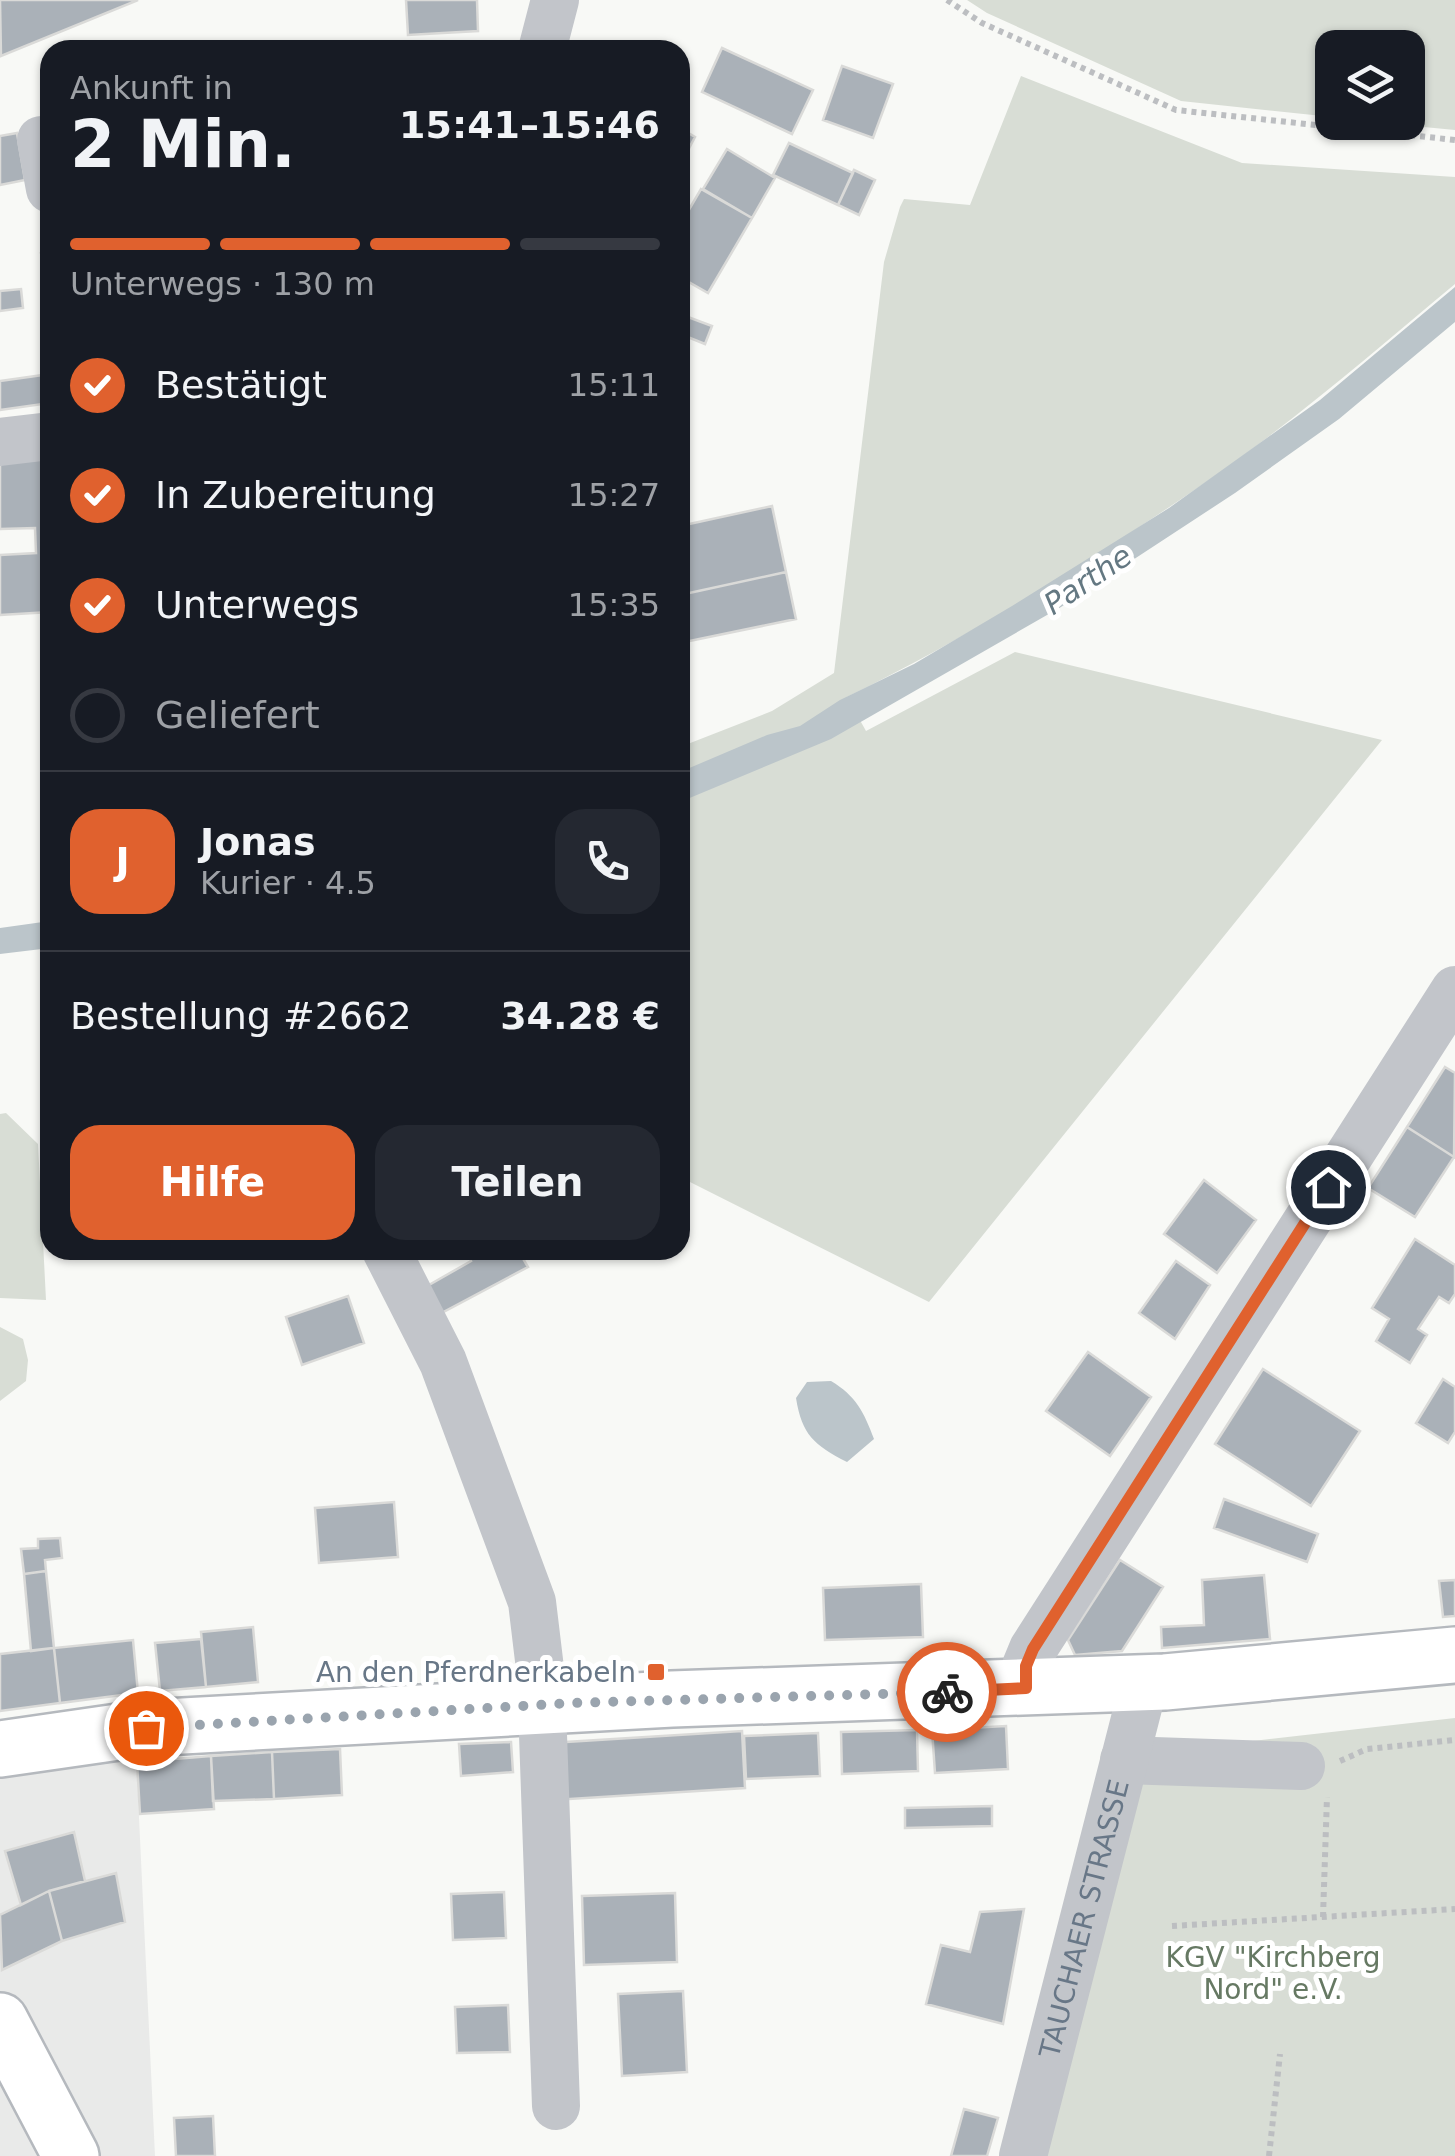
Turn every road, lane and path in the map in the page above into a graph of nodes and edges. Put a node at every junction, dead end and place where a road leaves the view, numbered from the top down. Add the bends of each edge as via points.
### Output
1 (555, 0) edge
2 (947, 0) edge
3 (545, 40) edge
4 (1455, 140) edge
5 (40, 437) edge
6 (0, 442) edge
7 (1455, 990) edge
8 (391, 1260) edge
9 (1455, 1655) edge
10 (1144, 1684) junction
11 (1026, 1688) junction
12 (540, 1705) junction
13 (1455, 1740) edge
14 (0, 1749) edge
15 (1124, 1760) junction
16 (1319, 1773) junction
17 (1455, 1908) edge
18 (1323, 1917) junction
19 (1172, 1926) dead end
20 (0, 2021) edge
21 (1280, 2054) dead end
22 (556, 2106) dead end
23 (70, 2156) edge
24 (1023, 2156) edge
25 (1269, 2156) edge

1 - 3 street
2 - 4 path via 982,24 1176,110
5 - 6 street
7 - 11 street via 1033,1649
8 - 12 street via 443,1362 532,1602
9 - 10 main road
10 - 11 main road
10 - 15 street, TAUCHAER STRASSE
11 - 12 main road
12 - 14 main road via 146,1728
12 - 22 street
13 - 16 path via 1367,1748
15 - 16 street
15 - 24 street, TAUCHAER STRASSE
16 - 18 path
17 - 18 path
18 - 19 path
20 - 23 main road
21 - 25 path

